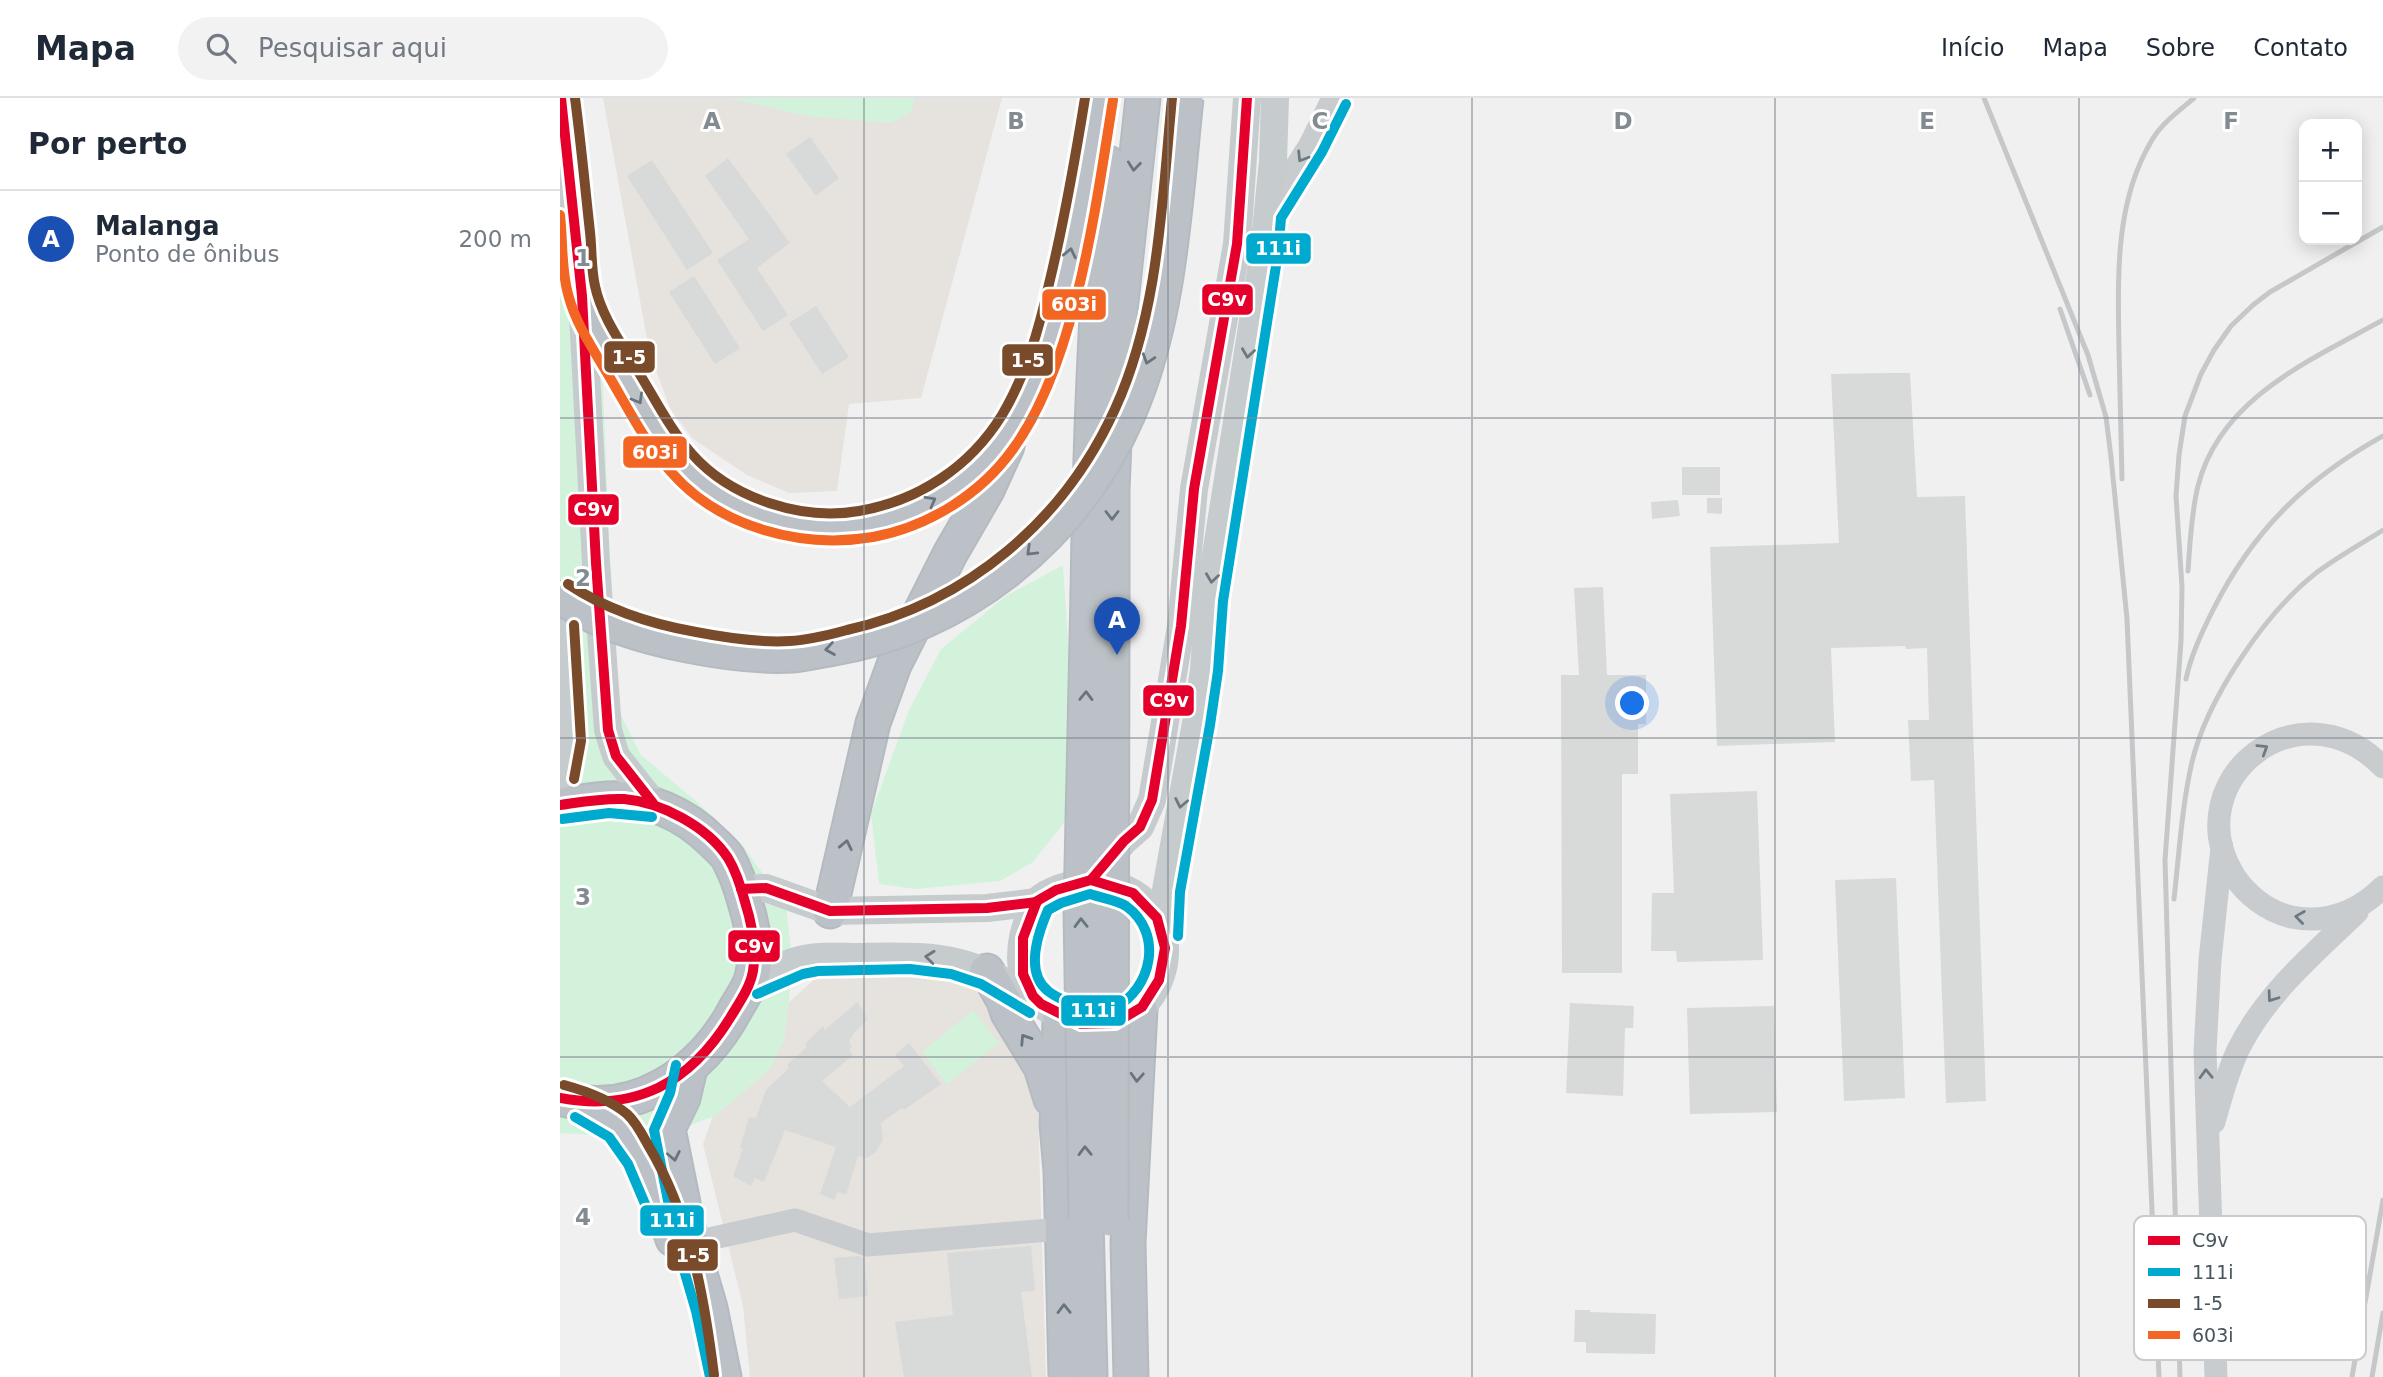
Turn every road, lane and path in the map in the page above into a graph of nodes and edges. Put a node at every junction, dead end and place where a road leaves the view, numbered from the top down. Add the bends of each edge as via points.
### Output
1 (561, 98) edge
2 (1100, 98) edge
3 (1114, 98) edge
4 (1143, 98) edge
5 (1186, 98) edge
6 (1247, 98) edge
7 (1275, 98) edge
8 (1333, 98) edge
9 (1267, 213) junction
10 (581, 285) junction
11 (1019, 411) junction
12 (1100, 594) junction
13 (560, 596) edge
14 (560, 626) edge
15 (2383, 767) edge
16 (560, 776) edge
17 (653, 803) junction
18 (560, 805) edge
19 (2222, 847) junction
20 (1091, 880) junction
21 (741, 889) junction
22 (2378, 892) edge
23 (1037, 902) junction
24 (830, 911) junction
25 (1164, 935) junction
26 (987, 971) junction
27 (751, 981) junction
28 (1140, 1009) junction
29 (1048, 1010) junction
30 (690, 1068) junction
31 (571, 1101) edge
32 (1057, 1125) junction
33 (2209, 1142) junction
34 (2211, 1216) edge
35 (1087, 1222) junction
36 (691, 1243) junction
37 (701, 1377) edge
38 (724, 1377) edge
39 (1066, 1377) edge
40 (1090, 1377) edge
41 (1114, 1377) edge
42 (1131, 1377) edge

1 - 10 main road
11 -> 2 highway via 1057,315
3 - 12 highway via 1090,435
4 -> 12 highway via 1119,320 1112,490
5 -> 13 highway, bridge via 1170,247 1151,353 1108,455 1053,530 1018,564 948,610 900,631 856,645 793,655 734,654 651,638 580,611
6 - 20 main road via 1237,244 1194,489 1181,626 1152,800 1140,827
7 - 9 main road
8 -> 9 street
9 -> 25 main road via 1209,599 1204,670 1166,890
10 -> 11 highway via 619,367 671,451 694,477 767,518 836,528 900,518 956,487 1001,442
10 - 17 main road via 608,730 616,757
24 -> 11 highway via 873,723 894,665 987,490
12 - 35 highway, bridge
14 - 16 main road via 567,741
19 -> 15 street via 2224,796 2246,761 2266,745 2314,733 2339,737 2362,747
17 - 18 highway via 609,799
17 - 21 highway via 683,818 727,855
22 -> 19 street via 2348,912 2321,919 2283,915 2250,896 2228,865
33 -> 19 street via 2206,1038
20 - 23 main road via 1061,887
20 - 25 main road via 1107,881 1137,895 1158,919
21 - 24 main road via 766,888
21 - 27 highway via 755,952
22 -> 33 street via 2303,962 2257,1017 2237,1051
23 - 24 main road via 987,908
23 - 29 main road via 1024,929 1020,953 1024,978
25 - 28 main road via 1160,983
26 -> 27 main road via 954,960 911,955 817,957
26 - 29 main road
32 -> 26 highway via 1041,1067
27 - 30 highway via 725,1029
28 - 29 main road via 1118,1022 1093,1026 1076,1024
28 -> 42 highway via 1128,1243
29 - 32 highway
30 - 31 highway via 660,1088 626,1100
30 -> 36 highway via 683,1098 668,1129
31 - 37 highway via 619,1126 640,1157 674,1242
35 -> 32 highway
33 - 34 street
35 - 36 street via 868,1245 795,1220
39 -> 35 highway
35 - 40 highway
35 - 41 highway
36 - 38 highway

